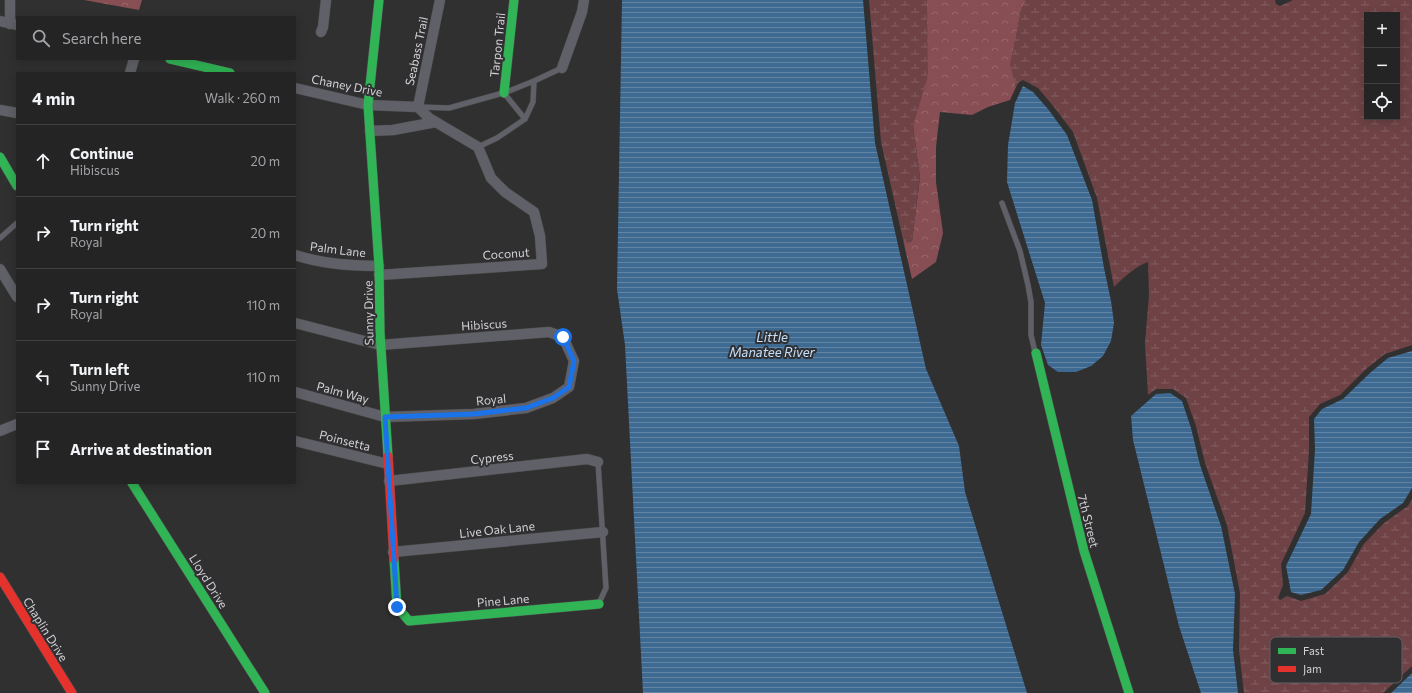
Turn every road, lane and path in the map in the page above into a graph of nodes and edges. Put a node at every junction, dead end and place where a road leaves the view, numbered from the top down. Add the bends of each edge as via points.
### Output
1 (10, 0) edge
2 (326, 0) edge
3 (379, 0) edge
4 (440, 0) edge
5 (514, 0) edge
6 (584, 0) edge
7 (0, 21) edge
8 (14, 24) edge
9 (321, 32) dead end
10 (134, 60) edge
11 (174, 60) edge
12 (562, 68) joint
13 (130, 72) edge
14 (226, 72) edge
15 (534, 81) junction
16 (296, 88) edge
17 (504, 93) junction
18 (368, 105) junction
19 (418, 107) junction
20 (0, 110) edge
21 (16, 113) edge
22 (525, 119) junction
23 (436, 122) junction
24 (370, 131) junction
25 (478, 147) junction
26 (0, 157) edge
27 (16, 184) edge
28 (1002, 203) dead end
29 (16, 224) edge
30 (0, 238) edge
31 (296, 255) edge
32 (0, 269) edge
33 (379, 270) junction
34 (16, 295) edge
35 (296, 323) edge
36 (380, 345) junction
37 (1036, 352) joint
38 (574, 361) joint
39 (296, 392) edge
40 (385, 417) junction
41 (16, 424) edge
42 (0, 431) edge
43 (296, 441) edge
44 (598, 462) joint
45 (388, 464) junction
46 (389, 481) junction
47 (133, 484) edge
48 (603, 532) junction
49 (393, 552) junction
50 (0, 577) edge
51 (599, 604) joint
52 (409, 621) joint
53 (72, 693) edge
54 (265, 693) edge
55 (1129, 693) edge

1 - 8 street
2 - 9 street
3 - 18 street, Sunny Drive
4 - 19 street, Seabass Trail
5 - 17 street, Tarpon Trail
6 - 12 street
7 - 8 street
10 - 13 street
11 - 14 street
12 - 15 lane
15 - 17 lane
15 - 22 lane via 533,102
16 - 18 street, Chaney Drive
17 - 19 lane via 449,108
17 - 22 lane
18 - 19 street, Chaney Drive
18 - 24 street, Sunny Drive
19 - 23 street
20 - 21 street
22 - 25 lane via 498,138
23 - 24 street via 393,130
23 - 25 street
24 - 33 street, Sunny Drive
25 - 33 street, Coconut via 491,178 505,192 534,212 540,236 542,264
26 - 27 street
28 - 37 lane via 1018,244 1028,285 1031,335
29 - 30 lane
31 - 33 street, Palm Lane via 322,262
32 - 34 street
33 - 36 street, Sunny Drive
35 - 36 street, Hibiscus
36 - 38 street, Hibiscus via 549,332 563,337
36 - 40 street, Sunny Drive
37 - 55 street, 7th Street via 1084,550
38 - 40 street, Royal via 569,387 553,398 526,408 474,414
39 - 40 street, Palm Way
40 - 45 street, Sunny Drive
41 - 42 street
43 - 45 street, Poinsetta
44 - 46 street, Cypress via 587,459
44 - 48 lane
45 - 46 street, Sunny Drive
46 - 49 street, Sunny Drive
47 - 54 street, Lloyd Drive
48 - 49 street, Live Oak Lane
48 - 51 lane via 606,588
49 - 52 street, Sunny Drive via 397,607
50 - 53 street, Chaplin Drive
51 - 52 street, Pine Lane

